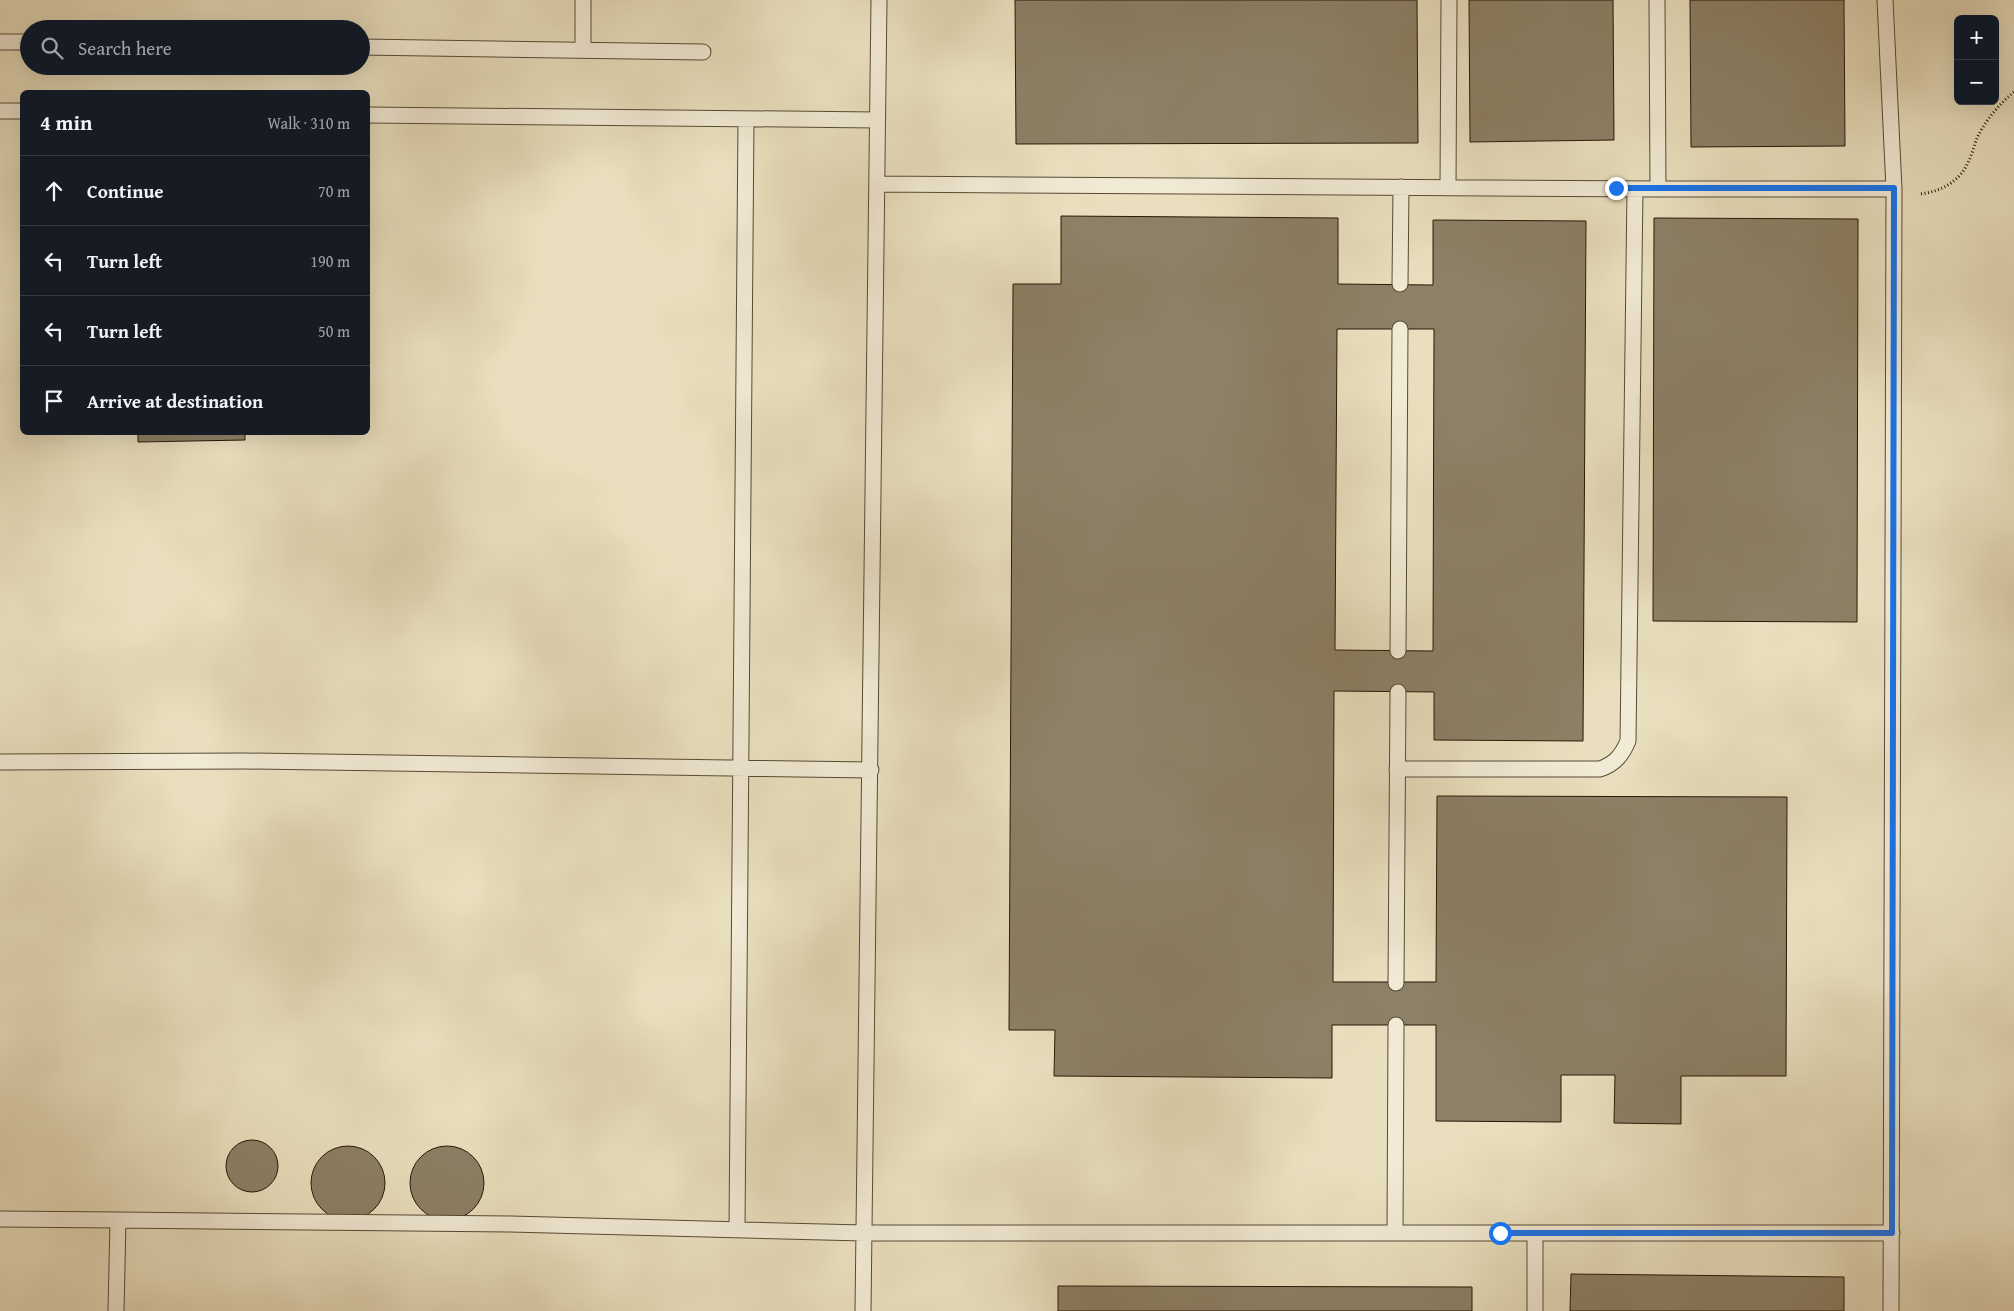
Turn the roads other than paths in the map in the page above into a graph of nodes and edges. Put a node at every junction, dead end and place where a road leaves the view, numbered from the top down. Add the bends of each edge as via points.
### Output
1 (583, 0) edge
2 (879, 0) edge
3 (1449, 0) edge
4 (1657, 0) edge
5 (1885, 0) edge
6 (0, 42) edge
7 (20, 42) edge
8 (370, 47) edge
9 (582, 50) junction
10 (703, 52) dead end
11 (0, 111) edge
12 (20, 111) edge
13 (370, 115) edge
14 (746, 119) junction
15 (877, 120) junction
16 (877, 184) junction
17 (1401, 188) junction
18 (1448, 188) junction
19 (1894, 188) junction
20 (1635, 189) junction
21 (1658, 189) junction
22 (1400, 284) dead end
23 (1400, 329) dead end
24 (1398, 651) dead end
25 (1398, 692) dead end
26 (0, 762) edge
27 (741, 769) junction
28 (1397, 769) junction
29 (871, 770) junction
30 (1396, 983) dead end
31 (1396, 1025) dead end
32 (0, 1219) edge
33 (118, 1220) junction
34 (737, 1230) junction
35 (864, 1233) junction
36 (1395, 1233) junction
37 (1535, 1233) junction
38 (1892, 1233) junction
39 (116, 1311) edge
40 (863, 1311) edge
41 (1535, 1311) edge
42 (1891, 1311) edge

1 - 9 lane
2 - 15 lane
3 - 18 lane
4 - 21 lane
5 - 19 lane
6 - 7 lane
8 - 9 lane
9 - 10 lane
11 - 12 lane
13 - 14 lane
14 - 15 lane
14 - 27 lane
15 - 16 lane
16 - 17 lane
16 - 29 lane
17 - 18 lane
17 - 22 lane
18 - 20 lane
19 - 21 lane
19 - 38 lane
20 - 21 lane
20 - 28 lane via 1630,654 1628,741 1624,751 1617,760 1600,769
23 - 24 lane
25 - 28 lane
26 - 27 lane via 246,761
27 - 29 lane
27 - 34 lane
28 - 30 lane
29 - 35 lane
31 - 36 lane
32 - 33 lane
33 - 34 lane
33 - 39 lane
34 - 35 lane
35 - 36 lane
35 - 40 lane
36 - 37 lane
37 - 38 lane
37 - 41 lane
38 - 42 lane

